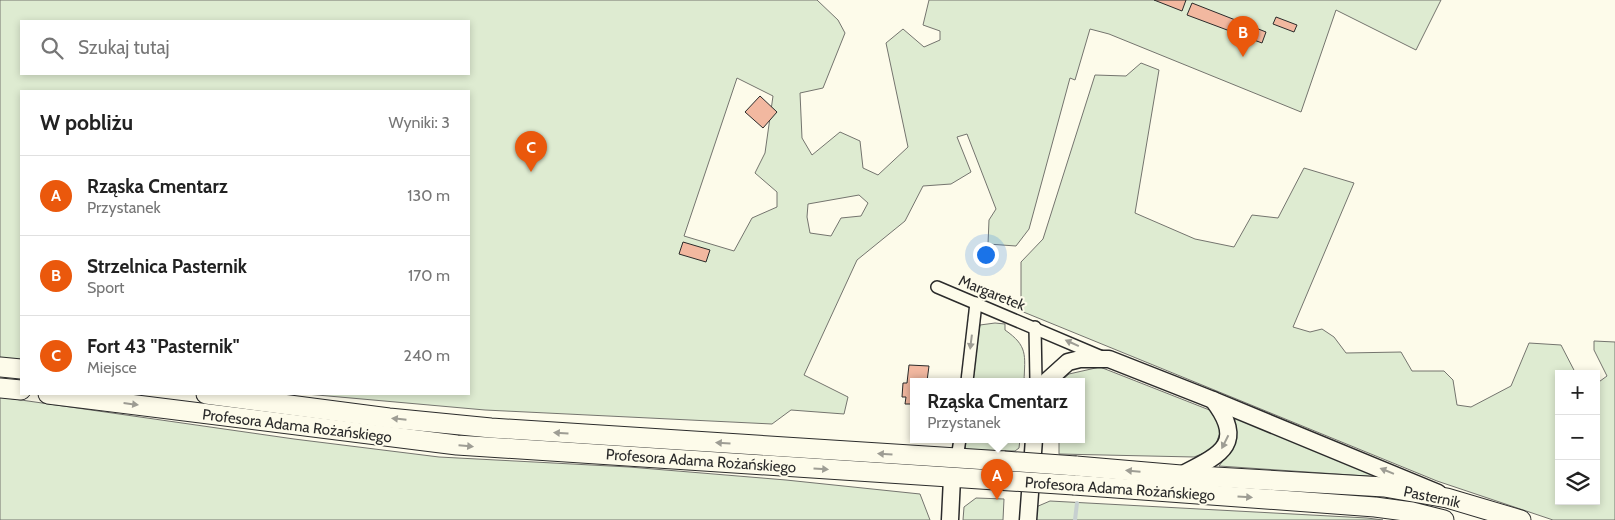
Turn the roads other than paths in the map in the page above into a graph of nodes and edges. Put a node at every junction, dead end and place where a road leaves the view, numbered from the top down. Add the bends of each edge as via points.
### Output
1 (937, 287) dead end
2 (976, 303) junction
3 (1035, 327) junction
4 (1109, 359) junction
5 (0, 367) edge
6 (20, 369) edge
7 (967, 378) edge
8 (1036, 378) edge
9 (1050, 378) edge
10 (0, 388) edge
11 (20, 390) edge
12 (56, 395) edge
13 (214, 395) edge
14 (1213, 400) junction
15 (959, 443) edge
16 (1034, 443) edge
17 (957, 458) junction
18 (1181, 475) junction
19 (952, 478) junction
20 (1340, 484) joint
21 (1447, 498) junction
22 (1356, 505) joint
23 (950, 520) edge
24 (1028, 520) edge
25 (1444, 520) edge
26 (1521, 520) edge

1 - 2 street, Margaretek
2 - 3 street, Margaretek
2 -> 7 street
4 -> 3 street, Margaretek
3 - 8 street
4 - 9 street via 1080,358 1068,362
4 - 14 street
5 - 6 main road
10 - 11 main road
12 -> 19 main road, Profesora Adama Rożańskiego via 458,445
17 -> 13 main road, Profesora Adama Rożańskiego via 491,428
14 -> 18 street via 1227,420 1227,441 1213,457
21 -> 14 street via 1421,484
15 - 17 street
16 - 24 street
18 -> 17 main road, Profesora Adama Rożańskiego, bridge
18 - 20 main road, Profesora Adama Rożańskiego
19 -> 22 main road, Profesora Adama Rożańskiego, bridge
19 - 23 street
20 - 21 main road, Pasternik via 1384,487
21 - 26 main road, Pasternik
22 - 25 main road, Pasternik via 1412,512

